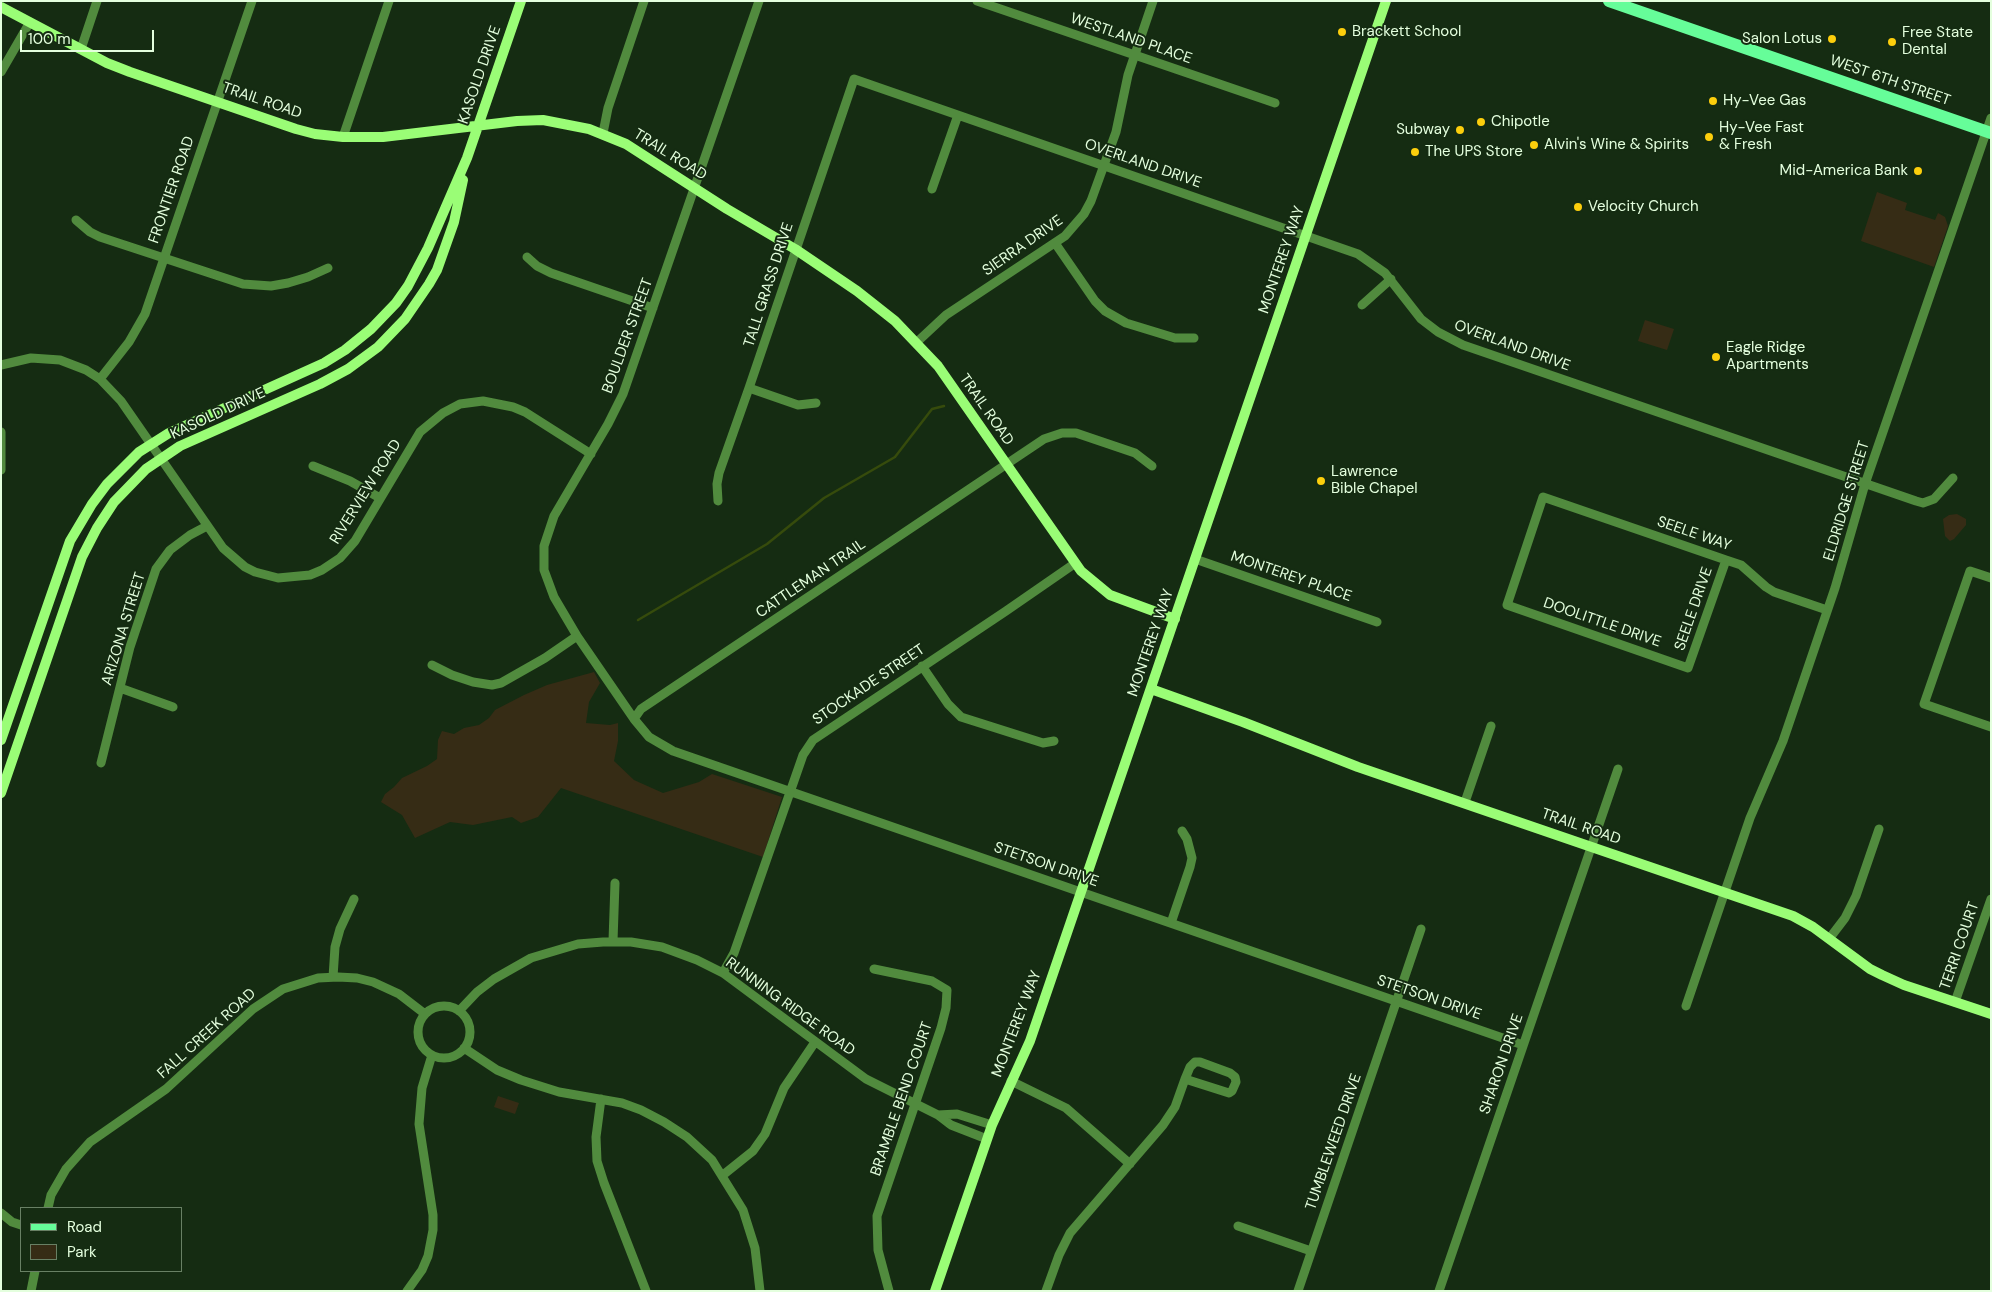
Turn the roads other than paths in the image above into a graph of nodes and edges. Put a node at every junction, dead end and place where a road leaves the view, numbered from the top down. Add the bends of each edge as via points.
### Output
1 (97, 1) edge
2 (252, 1) edge
3 (389, 1) edge
4 (521, 1) edge
5 (644, 1) edge
6 (759, 1) edge
7 (977, 1) edge
8 (1153, 1) edge
9 (1386, 1) edge
10 (1609, 1) edge
11 (1, 7) edge
12 (30, 22) junction
13 (81, 49) junction
14 (1134, 55) junction
15 (1, 72) edge
16 (854, 79) joint
17 (217, 102) junction
18 (1275, 103) dead end
19 (958, 115) junction
20 (1991, 118) edge
21 (478, 126) junction
22 (1988, 132) edge
23 (603, 134) junction
24 (343, 137) junction
25 (467, 158) junction
26 (1104, 165) junction
27 (695, 188) junction
28 (932, 189) dead end
29 (76, 220) dead end
30 (1306, 235) junction
31 (1055, 243) junction
32 (795, 249) junction
33 (527, 257) dead end
34 (164, 258) junction
35 (328, 268) dead end
36 (1391, 279) junction
37 (1362, 305) dead end
38 (653, 308) junction
39 (1194, 338) dead end
40 (917, 342) junction
41 (1, 365) edge
42 (100, 379) junction
43 (749, 388) junction
44 (816, 403) dead end
45 (1, 432) edge
46 (151, 444) junction
47 (591, 454) junction
48 (161, 458) junction
49 (1006, 465) junction
50 (313, 466) dead end
51 (1152, 466) dead end
52 (1, 470) edge
53 (1953, 478) dead end
54 (1865, 484) junction
55 (380, 498) junction
56 (718, 501) dead end
57 (207, 526) junction
58 (1195, 559) junction
59 (1726, 560) junction
60 (1074, 564) junction
61 (1991, 578) edge
62 (1507, 605) joint
63 (1827, 610) junction
64 (1175, 619) junction
65 (1377, 622) dead end
66 (577, 636) junction
67 (595, 662) joint
68 (432, 665) dead end
69 (922, 666) junction
70 (1688, 668) joint
71 (120, 688) junction
72 (1151, 689) junction
73 (173, 707) dead end
74 (634, 719) junction
75 (1491, 726) dead end
76 (1991, 727) edge
77 (1, 740) edge
78 (1054, 741) dead end
79 (101, 764) dead end
80 (1618, 769) dead end
81 (790, 792) junction
82 (1, 793) edge
83 (1465, 802) junction
84 (1879, 829) dead end
85 (1182, 832) dead end
86 (1593, 847) junction
87 (615, 883) dead end
88 (1080, 891) junction
89 (1725, 892) junction
90 (354, 899) dead end
91 (1991, 899) edge
92 (1171, 923) junction
93 (1421, 929) dead end
94 (1829, 939) junction
95 (613, 941) junction
96 (874, 968) dead end
97 (723, 973) junction
98 (333, 977) junction
99 (1396, 1002) junction
100 (1955, 1002) junction
101 (1686, 1006) dead end
102 (459, 1012) junction
103 (425, 1014) junction
104 (1991, 1014) edge
105 (815, 1042) junction
106 (1523, 1045) junction
107 (464, 1048) junction
108 (432, 1055) junction
109 (1185, 1079) junction
110 (1011, 1081) junction
111 (601, 1099) junction
112 (916, 1106) junction
113 (938, 1115) junction
114 (992, 1125) junction
115 (987, 1139) junction
116 (1130, 1164) junction
117 (722, 1175) junction
118 (48, 1207) edge
119 (2, 1216) edge
120 (20, 1225) edge
121 (1238, 1226) dead end
122 (1311, 1251) junction
123 (35, 1272) edge
124 (31, 1291) edge
125 (407, 1291) edge
126 (646, 1291) edge
127 (760, 1291) edge
128 (889, 1291) edge
129 (936, 1291) edge
130 (1046, 1291) edge
131 (1298, 1291) edge
132 (1440, 1291) edge

1 - 13 street
2 - 17 street, FRONTIER ROAD
3 - 24 street
4 - 21 street, KASOLD DRIVE
5 - 23 street via 608,108
6 - 27 street, BOULDER STREET
7 - 14 street, WESTLAND PLACE
8 - 14 street, SIERRA DRIVE
9 - 30 street, MONTEREY WAY
10 - 22 main road, WEST 6TH STREET
11 - 12 street, TRAIL ROAD
12 - 13 street, TRAIL ROAD
12 - 15 street
13 - 17 street, TRAIL ROAD via 130,72
14 - 18 street, WESTLAND PLACE
14 - 26 street, SIERRA DRIVE via 1116,132
16 - 19 street, OVERLAND DRIVE
16 - 32 street, TALL GRASS DRIVE
17 - 24 street, TRAIL ROAD via 296,129
17 - 34 street, FRONTIER ROAD
19 - 26 street, OVERLAND DRIVE
19 - 28 street
20 - 22 street, ELDRIDGE STREET
21 - 23 street, TRAIL ROAD via 543,120
21 - 24 street, TRAIL ROAD via 383,137
21 - 25 street, KASOLD DRIVE
22 - 54 street, ELDRIDGE STREET
23 - 27 street, TRAIL ROAD via 626,144
25 - 46 street, KASOLD DRIVE via 408,286 371,329 324,362 189,422
25 - 48 street, KASOLD DRIVE via 454,222 443,256 429,284 394,332 341,373 180,446
26 - 30 street, OVERLAND DRIVE
26 - 31 street, SIERRA DRIVE via 1084,214 1076,226
27 - 32 street, TRAIL ROAD
27 - 38 street, BOULDER STREET
29 - 34 street via 100,237
30 - 36 street, OVERLAND DRIVE via 1358,254
30 - 58 street, MONTEREY WAY
31 - 39 street via 1105,311 1126,323 1175,338
31 - 40 street, SIERRA DRIVE via 946,315
32 - 40 street, TRAIL ROAD via 865,297
32 - 43 street, TALL GRASS DRIVE
33 - 38 street via 551,273
34 - 35 street via 230,281 258,285 288,283
34 - 42 street, FRONTIER ROAD via 138,328
36 - 37 street
36 - 54 street, OVERLAND DRIVE via 1421,318 1456,341
38 - 47 street, BOULDER STREET via 623,394
40 - 49 street, TRAIL ROAD via 938,366
41 - 42 street, RIVERVIEW ROAD via 30,358 60,360
42 - 46 street, RIVERVIEW ROAD via 121,401
43 - 44 street via 798,405
43 - 56 street, TALL GRASS DRIVE via 719,473
45 - 52 street
46 - 48 street, RIVERVIEW ROAD
46 - 77 street, KASOLD DRIVE via 107,484 70,541
47 - 55 street, RIVERVIEW ROAD via 513,407 483,401 463,403 443,413 420,432
47 - 66 street, BOULDER STREET via 554,516 543,556 548,584
48 - 57 street, RIVERVIEW ROAD
48 - 82 street, KASOLD DRIVE via 114,502 89,542
49 - 51 street, CATTLEMAN TRAIL via 1044,439 1071,433 1135,453
49 - 60 street, TRAIL ROAD
49 - 74 street, CATTLEMAN TRAIL via 648,704
50 - 55 street via 350,480
53 - 54 street, OVERLAND DRIVE via 1934,499 1923,503
54 - 63 street, ELDRIDGE STREET
55 - 57 street, RIVERVIEW ROAD via 355,541 340,558 322,570 299,577 268,576 245,567 223,548
57 - 71 street, ARIZONA STREET via 170,550 156,569
58 - 64 street, MONTEREY WAY
58 - 65 street, MONTEREY PLACE
59 - 62 street, SEELE WAY via 1543,497
59 - 63 street, SEELE WAY via 1741,565 1774,592
59 - 70 street, SEELE DRIVE
60 - 64 street, TRAIL ROAD via 1110,595
60 - 69 street, STOCKADE STREET
61 - 76 street via 1970,571 1924,704
62 - 70 street, DOOLITTLE DRIVE
63 - 89 street, ELDRIDGE STREET via 1773,768 1750,818
64 - 72 street, MONTEREY WAY
66 - 67 street, BOULDER STREET
66 - 68 street via 522,672 492,685 452,675
67 - 74 street, STETSON DRIVE
69 - 78 street via 961,717 1043,743
69 - 81 street, STOCKADE STREET via 813,740 802,755
71 - 73 street
71 - 79 street, ARIZONA STREET
72 - 83 street, TRAIL ROAD via 1358,767
72 - 88 street, MONTEREY WAY
74 - 81 street, STETSON DRIVE via 649,737 673,751
75 - 83 street
80 - 86 street, SHARON DRIVE
81 - 88 street, STETSON DRIVE
81 - 97 street, STOCKADE STREET via 734,953
83 - 86 street, TRAIL ROAD
84 - 94 street via 1850,909
85 - 92 street via 1192,858
86 - 89 street, TRAIL ROAD
86 - 106 street, SHARON DRIVE
87 - 95 street
88 - 92 street, STETSON DRIVE
88 - 110 street, MONTEREY WAY via 1030,1041
89 - 94 street, TRAIL ROAD via 1792,916
89 - 101 street, ELDRIDGE STREET
90 - 98 street via 335,947
91 - 100 street, TERRI COURT
92 - 99 street, STETSON DRIVE
93 - 99 street, TUMBLEWEED DRIVE
94 - 100 street, TRAIL ROAD via 1882,975
95 - 97 street, RUNNING RIDGE ROAD via 662,947
95 - 102 street, RUNNING RIDGE ROAD via 578,944 531,958 494,979
96 - 112 street, BRAMBLE BEND COURT via 932,981 947,990 942,1028
97 - 105 street, RUNNING RIDGE ROAD
98 - 103 street, FALL CREEK ROAD via 356,978 385,987
98 - 118 street, FALL CREEK ROAD via 301,982 283,989 253,1009 166,1089 90,1142 58,1182
99 - 106 street, STETSON DRIVE
99 - 122 street, TUMBLEWEED DRIVE
100 - 104 street, TRAIL ROAD
102 - 103 street via 446,1006 431,1009
102 - 107 street via 469,1025 470,1033
103 - 108 street via 420,1020 418,1036 420,1044
105 - 112 street, RUNNING RIDGE ROAD via 866,1079
105 - 117 street via 784,1088 765,1134 753,1151
106 - 132 street, SHARON DRIVE
107 - 108 street via 449,1058
107 - 111 street via 497,1070 521,1080 559,1092
108 - 125 street via 422,1088 419,1124 433,1230 428,1256
109 - 109 street via 1190,1066 1200,1062 1230,1073 1236,1082 1228,1093
109 - 116 street via 1175,1107
110 - 114 street, MONTEREY WAY
110 - 116 street via 1066,1108
111 - 117 street via 642,1110 664,1122 687,1137 712,1160
111 - 126 street via 596,1137 597,1161
112 - 113 street, RUNNING RIDGE ROAD
112 - 128 street, BRAMBLE BEND COURT via 877,1216 878,1250
113 - 114 street, RUNNING RIDGE ROAD via 956,1114
113 - 115 street, RUNNING RIDGE ROAD via 951,1125
114 - 115 street, MONTEREY WAY
115 - 129 street, MONTEREY WAY
116 - 130 street via 1070,1233
117 - 127 street via 743,1210 756,1248
119 - 120 street
121 - 122 street
122 - 131 street, TUMBLEWEED DRIVE
123 - 124 street

